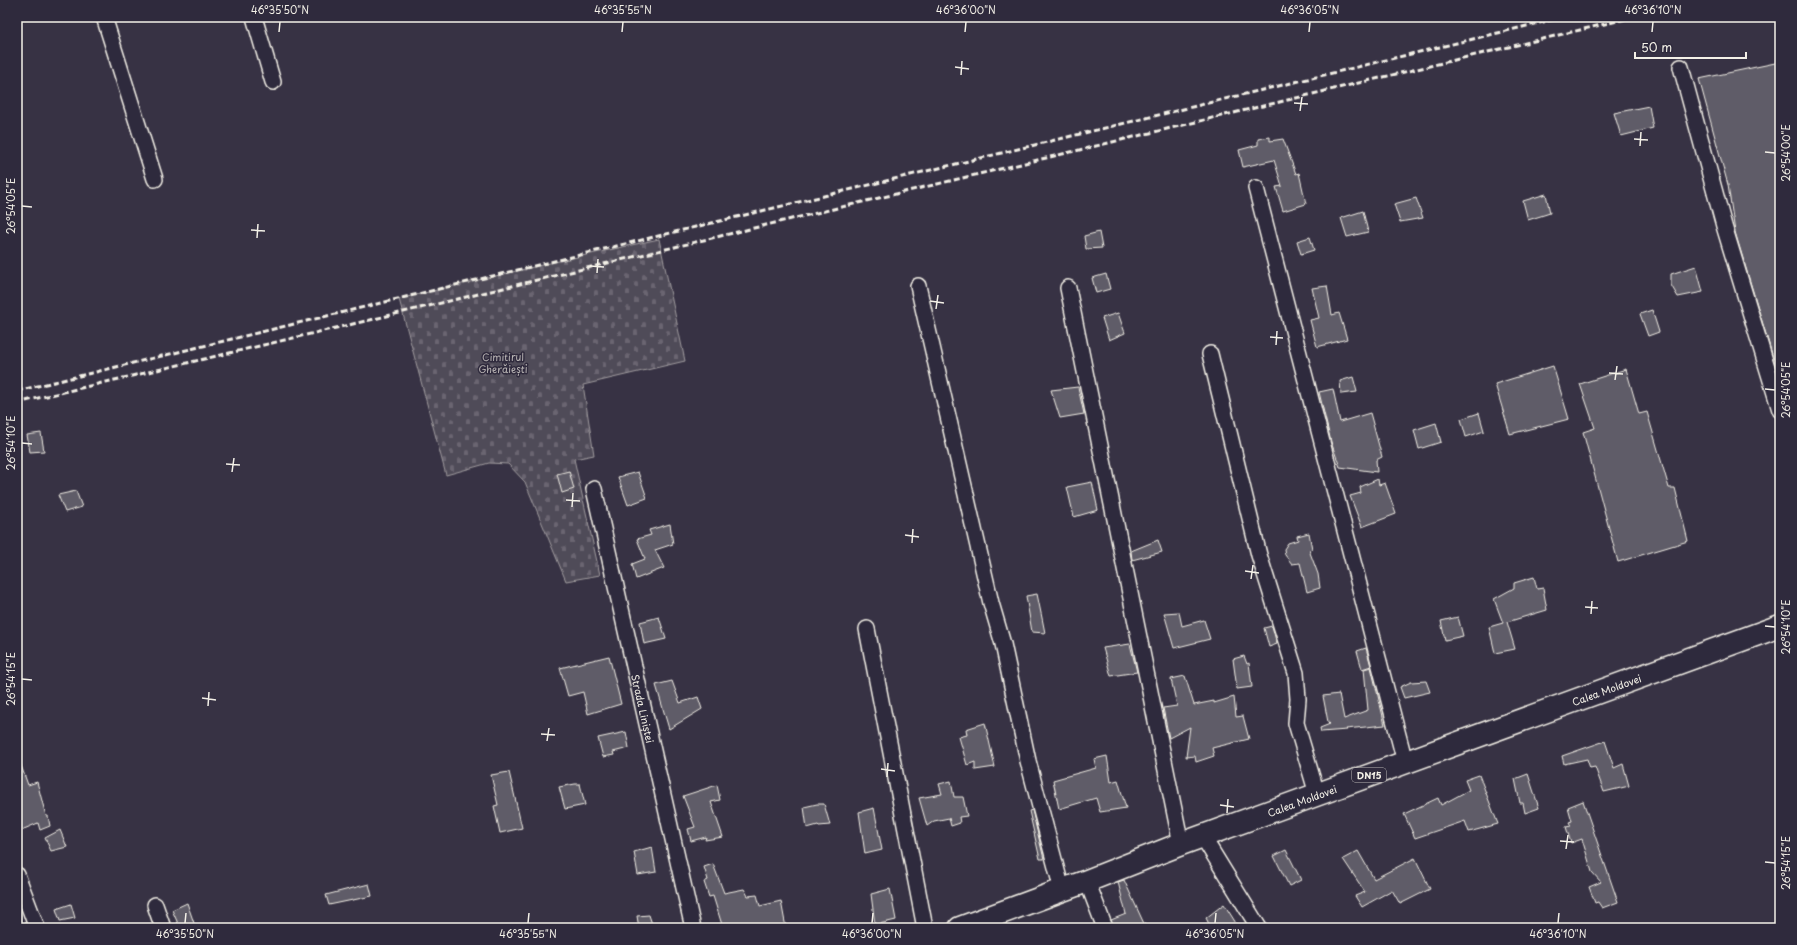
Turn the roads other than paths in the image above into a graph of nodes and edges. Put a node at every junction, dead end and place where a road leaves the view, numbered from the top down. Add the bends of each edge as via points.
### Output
1 (104, 17) edge
2 (254, 17) edge
3 (1681, 67) dead end
4 (273, 82) dead end
5 (155, 179) dead end
6 (1256, 188) dead end
7 (918, 286) dead end
8 (1068, 288) dead end
9 (1210, 354) dead end
10 (1780, 410) edge
11 (594, 489) dead end
12 (1780, 626) edge
13 (867, 629) dead end
14 (1405, 762) junction
15 (1317, 794) junction
16 (1203, 837) junction
17 (1181, 844) junction
18 (17, 875) edge
19 (1087, 881) junction
20 (1062, 890) junction
21 (155, 905) dead end
22 (36, 928) edge
23 (163, 928) edge
24 (693, 928) edge
25 (925, 928) edge
26 (960, 928) edge
27 (1105, 928) edge
28 (1259, 928) edge

1 - 5 street
2 - 4 street
3 - 10 street via 1724,226
6 - 14 street
7 - 20 street via 991,603 1003,644 1028,762
8 - 17 street
9 - 15 street via 1259,555 1296,673 1296,723
11 - 24 street, Strada Liniștei
12 - 14 main road, Calea Moldovei / DN15
13 - 25 street
14 - 15 main road, Calea Moldovei / DN15
15 - 16 main road, Calea Moldovei / DN15
16 - 17 main road, Calea Moldovei / DN15
16 - 28 street
17 - 19 main road, Calea Moldovei / DN15
18 - 22 street
19 - 20 main road, Calea Moldovei / DN15
19 - 27 street
20 - 26 main road, Calea Moldovei / DN15
21 - 23 street

